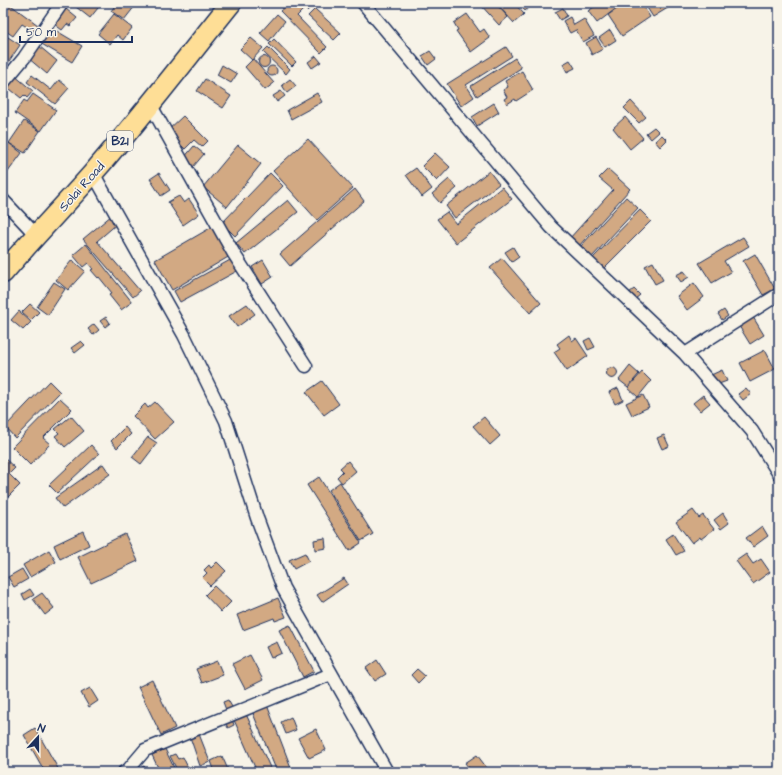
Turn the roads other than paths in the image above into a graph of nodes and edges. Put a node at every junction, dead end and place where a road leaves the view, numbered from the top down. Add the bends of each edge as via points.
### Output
1 (62, 3) edge
2 (231, 3) edge
3 (363, 3) edge
4 (3, 83) edge
5 (150, 104) junction
6 (93, 173) junction
7 (3, 200) edge
8 (36, 235) junction
9 (3, 273) edge
10 (779, 294) edge
11 (685, 354) junction
12 (306, 366) dead end
13 (778, 471) edge
14 (331, 674) junction
15 (124, 772) edge
16 (387, 772) edge

1 - 4 street via 24,58
2 - 5 highway, Solai Road / B21
3 - 11 street via 551,226
5 - 6 highway, Solai Road / B21
5 - 12 street via 234,254
6 - 8 highway, Solai Road / B21
6 - 14 street via 184,335 226,421 283,588
7 - 8 street
8 - 9 highway, Solai Road / B21
10 - 11 street
11 - 13 street via 752,431
14 - 15 street via 145,750
14 - 16 street

